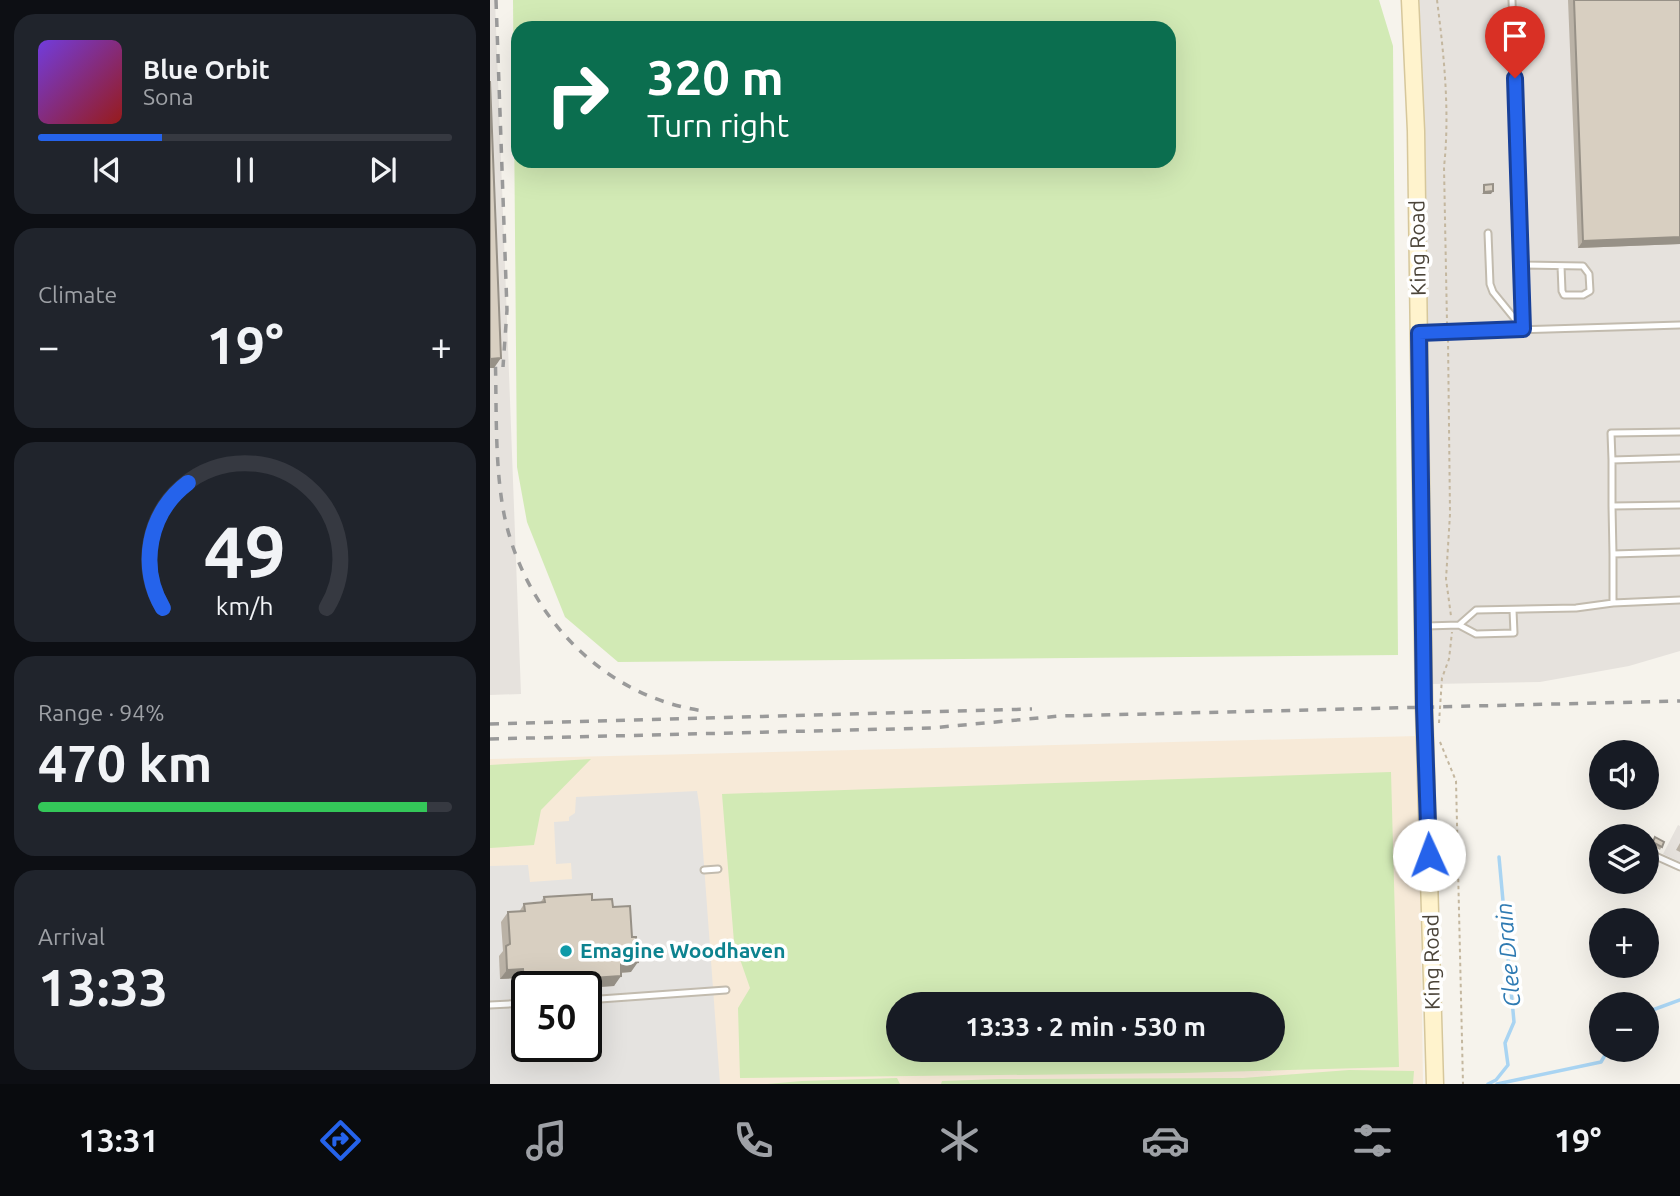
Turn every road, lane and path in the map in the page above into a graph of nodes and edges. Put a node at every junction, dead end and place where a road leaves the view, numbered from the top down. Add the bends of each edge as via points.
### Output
1 (1410, 0) edge
2 (1512, 0) edge
3 (1488, 233) dead end
4 (1521, 265) junction
5 (1561, 266) junction
6 (1680, 325) edge
7 (1523, 329) junction
8 (1419, 333) junction
9 (1680, 432) edge
10 (1680, 458) edge
11 (1612, 460) junction
12 (1680, 505) edge
13 (1612, 506) junction
14 (1680, 552) edge
15 (1613, 554) junction
16 (1680, 600) edge
17 (1613, 603) junction
18 (1513, 610) junction
19 (1459, 625) junction
20 (1423, 626) junction
21 (1442, 678) dead end
22 (1438, 726) dead end
23 (1437, 734) dead end
24 (1659, 858) edge
25 (1680, 867) edge
26 (718, 869) dead end
27 (704, 870) dead end
28 (726, 990) dead end
29 (602, 999) edge
30 (511, 1004) edge
31 (490, 1005) edge
32 (1434, 1084) edge
33 (1462, 1084) edge

1 - 8 main road, King Road
2 - 4 lane
3 - 7 lane via 1490,284
4 - 5 lane
4 - 7 lane
5 - 5 lane via 1583,266 1589,274 1590,291 1564,295
6 - 7 lane
7 - 8 lane
8 - 20 main road, King Road
9 - 11 lane via 1611,433
10 - 11 lane
11 - 13 lane
12 - 13 lane
13 - 15 lane
14 - 15 lane
15 - 17 lane
16 - 17 lane
17 - 18 lane
18 - 19 lane via 1476,610
18 - 19 lane via 1514,632 1476,634
19 - 20 lane
20 - 32 main road, King Road
21 - 22 path
23 - 33 path via 1456,781
24 - 25 lane
26 - 27 lane
28 - 29 lane
30 - 31 lane

